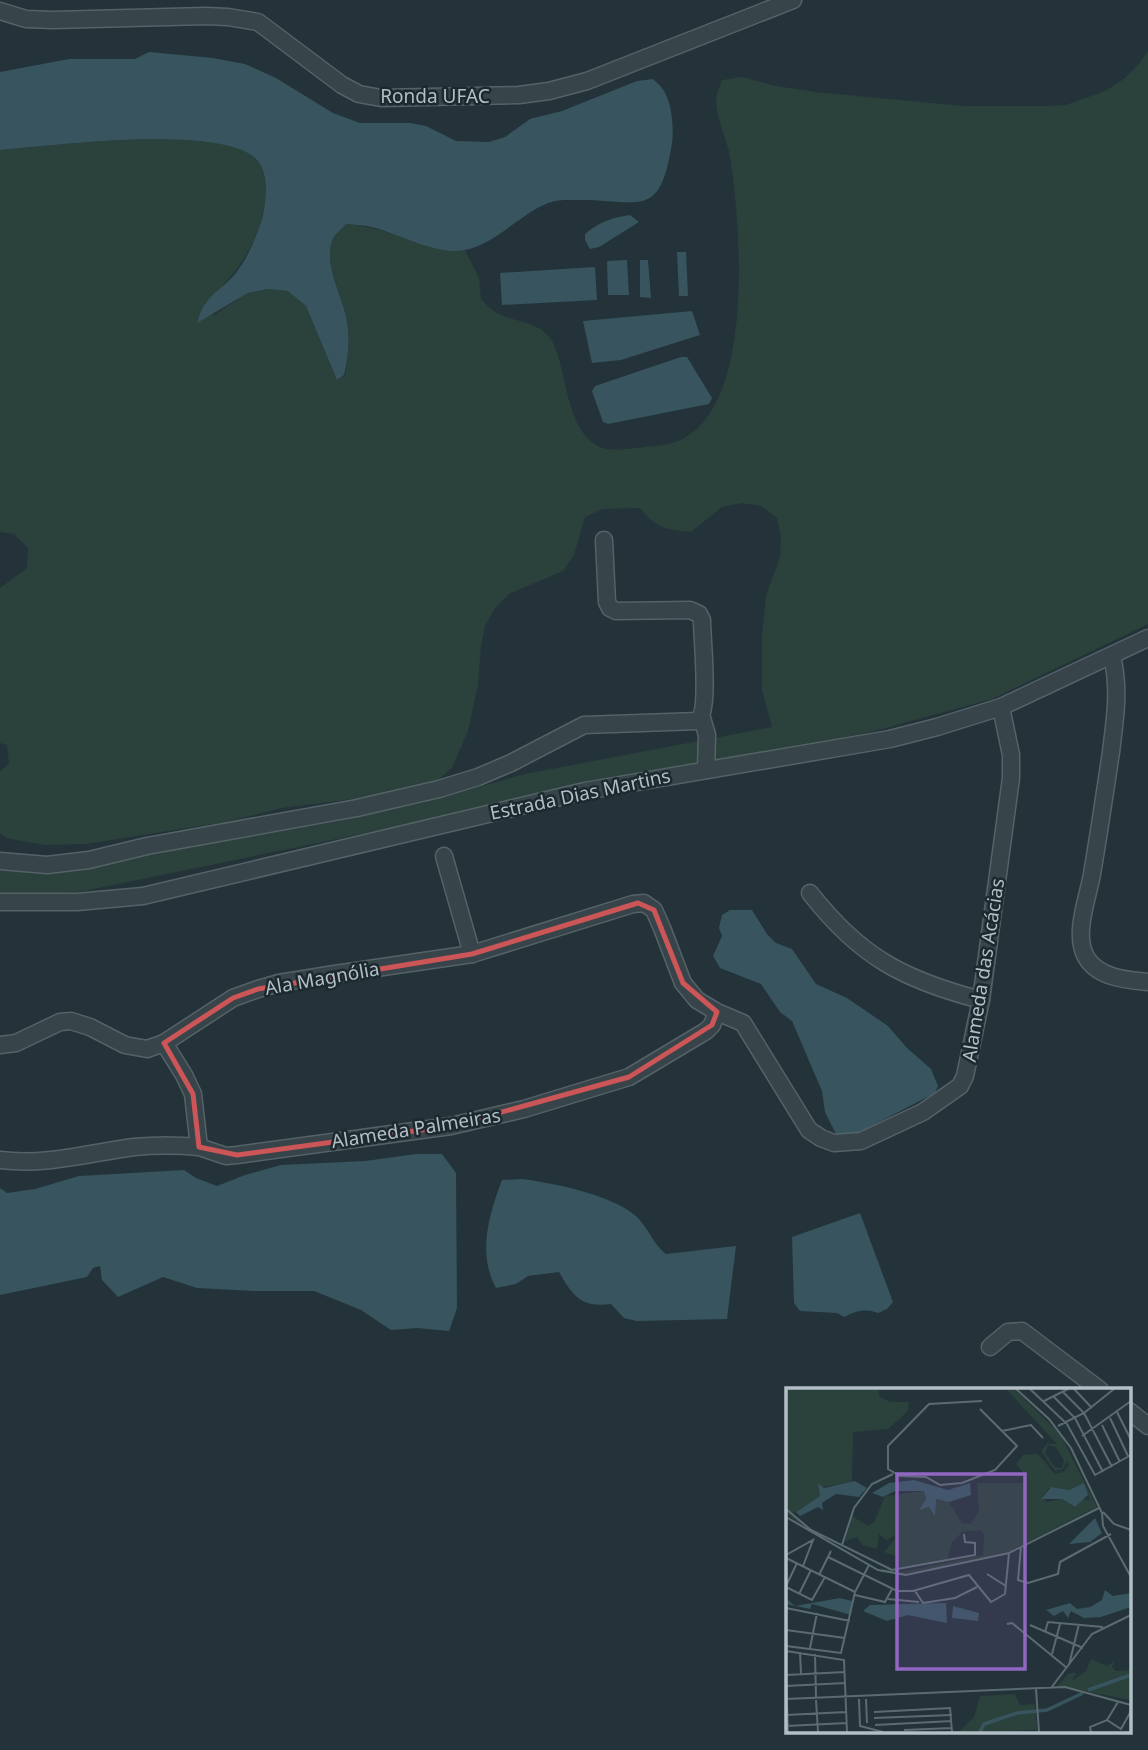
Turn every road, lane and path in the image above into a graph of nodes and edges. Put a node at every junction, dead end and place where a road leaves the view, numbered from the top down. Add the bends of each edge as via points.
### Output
1 (793, 0) edge
2 (0, 11) edge
3 (604, 540) dead end
4 (1148, 638) edge
5 (1112, 656) junction
6 (1001, 707) junction
7 (702, 718) junction
8 (706, 769) junction
9 (444, 856) dead end
10 (0, 861) edge
11 (810, 893) dead end
12 (0, 902) edge
13 (621, 908) joint
14 (472, 954) junction
15 (1148, 982) edge
16 (981, 1000) junction
17 (717, 1012) junction
18 (164, 1043) junction
19 (0, 1045) edge
20 (199, 1147) junction
21 (0, 1160) edge
22 (990, 1347) dead end
23 (1097, 1388) edge
24 (1130, 1412) edge
25 (1148, 1426) edge

1 - 2 street, Ronda UFAC via 587,81 549,91 395,97 359,94 342,85 258,22 206,16 26,19
3 - 7 street via 610,608 699,614
4 - 5 street, Estrada Dias Martins
5 - 6 street, Estrada Dias Martins
5 - 15 street via 1117,705 1082,950 1087,961 1110,976
6 - 8 street, Estrada Dias Martins via 890,739
6 - 16 street, Alameda das Acácias via 1011,778
7 - 8 street via 707,736
7 - 10 street via 584,725 478,777 357,808 89,860 47,865
8 - 12 street, Estrada Dias Martins via 585,791 143,896
9 - 14 street
11 - 16 street via 846,935 892,969
13 - 14 street, Ala Magnólia
13 - 17 street, Alameda das Acácias via 644,903 654,910 683,984
14 - 18 street, Ala Magnólia via 268,986 233,998
16 - 17 street, Alameda das Acácias via 960,1086 923,1112 848,1143 834,1143 809,1130 743,1023
17 - 20 street, Alameda Palmeiras via 706,1031 638,1073 524,1109 451,1126 237,1155
18 - 19 street, Ala Magnólia via 147,1049 125,1045 71,1021 16,1044
18 - 20 street via 193,1094
20 - 21 street, Alameda Palmeiras via 135,1147 45,1161
22 - 23 street via 1008,1332 1022,1331
24 - 25 street

